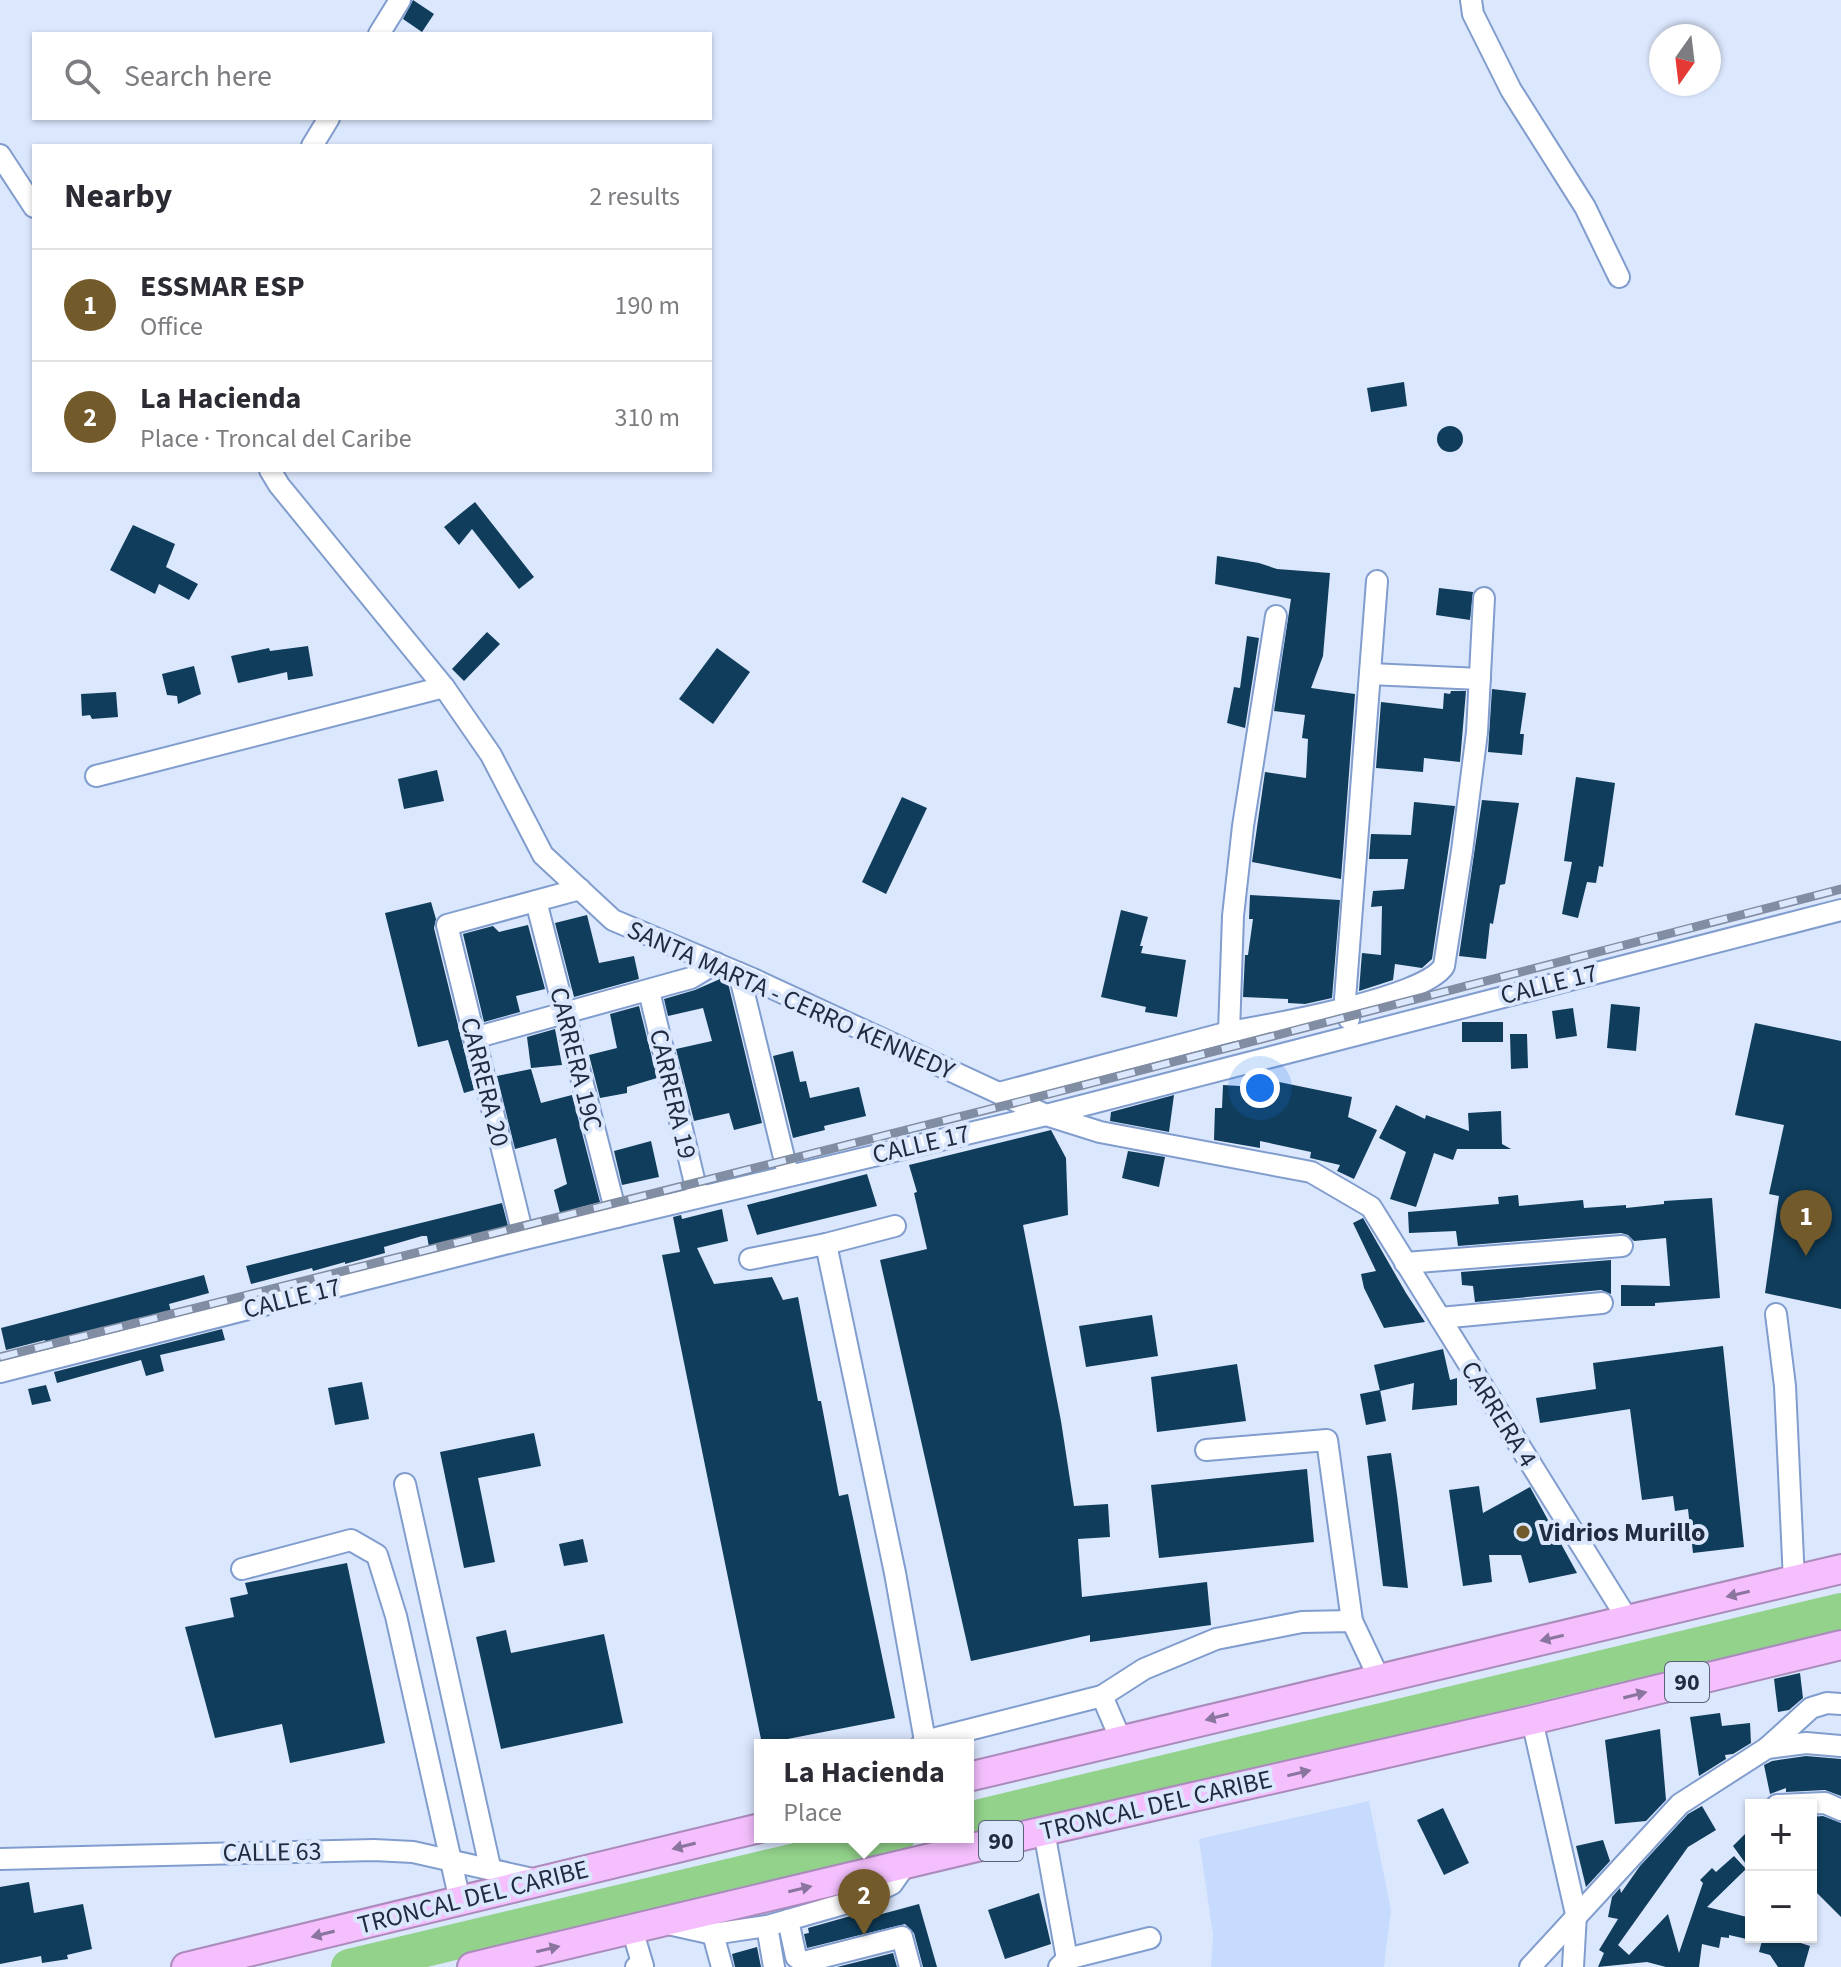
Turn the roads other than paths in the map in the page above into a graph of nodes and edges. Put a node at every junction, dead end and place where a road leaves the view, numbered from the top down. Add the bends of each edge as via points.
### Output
1 (400, 0) edge
2 (1471, 0) edge
3 (380, 32) edge
4 (328, 120) edge
5 (313, 144) edge
6 (0, 155) edge
7 (32, 204) edge
8 (1619, 277) dead end
9 (271, 472) edge
10 (1377, 581) dead end
11 (1484, 598) dead end
12 (1276, 616) dead end
13 (1370, 674) junction
14 (1480, 679) junction
15 (444, 687) junction
16 (96, 776) dead end
17 (580, 889) junction
18 (536, 901) junction
19 (1841, 910) edge
20 (716, 963) junction
21 (739, 973) junction
22 (649, 991) junction
23 (1347, 1007) junction
24 (563, 1014) junction
25 (1229, 1032) junction
26 (1354, 1034) junction
27 (474, 1038) junction
28 (999, 1093) junction
29 (1046, 1115) junction
30 (788, 1174) junction
31 (698, 1196) junction
32 (1371, 1207) joint
33 (617, 1217) junction
34 (895, 1226) dead end
35 (524, 1239) junction
36 (826, 1244) junction
37 (1622, 1246) dead end
38 (750, 1259) dead end
39 (1405, 1263) junction
40 (1602, 1303) dead end
41 (1776, 1314) dead end
42 (1440, 1318) junction
43 (0, 1372) edge
44 (1206, 1450) dead end
45 (405, 1484) dead end
46 (242, 1569) dead end
47 (1841, 1569) edge
48 (1794, 1581) junction
49 (1628, 1620) junction
50 (1352, 1621) junction
51 (1841, 1645) edge
52 (1379, 1678) junction
53 (1102, 1696) junction
54 (1841, 1704) edge
55 (1532, 1720) junction
56 (922, 1739) edge
57 (938, 1739) edge
58 (1121, 1740) junction
59 (1841, 1746) edge
60 (1767, 1748) junction
61 (974, 1776) edge
62 (1817, 1803) edge
63 (1841, 1810) edge
64 (754, 1829) edge
65 (1044, 1831) junction
66 (0, 1859) edge
67 (449, 1860) junction
68 (906, 1864) junction
69 (490, 1867) junction
70 (541, 1881) junction
71 (460, 1901) junction
72 (1576, 1914) junction
73 (788, 1920) junction
74 (660, 1922) junction
75 (767, 1926) junction
76 (632, 1929) junction
77 (713, 1934) junction
78 (1150, 1938) dead end
79 (843, 1960) edge
80 (515, 1962) edge
81 (1063, 1963) edge
82 (186, 1967) edge
83 (472, 1967) edge
84 (641, 1967) edge
85 (722, 1967) edge
86 (774, 1967) edge
87 (910, 1967) edge
88 (1530, 1967) edge
89 (1573, 1967) edge

1 - 3 street
2 - 8 street via 1511,90 1585,207
4 - 5 street
6 - 7 street
9 - 15 street, SANTA MARTA - CERRO KENNEDY
10 - 13 street
11 - 14 street
12 - 25 street via 1243,826
13 - 14 street
13 - 23 street
14 - 23 street via 1444,966 1427,981
15 - 16 street
15 - 17 street, SANTA MARTA - CERRO KENNEDY via 491,755 543,855
17 - 18 street
17 - 20 street, SANTA MARTA - CERRO KENNEDY via 613,920
18 - 24 street, CARRERA 19C
18 - 27 street, CARRERA 20 via 447,925
19 - 26 street, CALLE 17
20 - 21 street, SANTA MARTA - CERRO KENNEDY
20 - 22 street via 691,978
21 - 28 street, SANTA MARTA - CERRO KENNEDY
21 - 30 street
22 - 24 street
22 - 31 street, CARRERA 19
23 - 25 street
23 - 26 street
24 - 27 street
24 - 33 street, CARRERA 19C
25 - 28 street
26 - 29 street, CALLE 17
27 - 35 street, CARRERA 20
28 - 29 street, SANTA MARTA - CERRO KENNEDY
29 - 30 street, CALLE 17
29 - 32 street, SANTA MARTA - CERRO KENNEDY via 1100,1132 1311,1172
30 - 31 street, CALLE 17
31 - 33 street, CALLE 17
32 - 39 street, CARRERA 4
33 - 35 street, CALLE 17
34 - 36 street
35 - 43 street, CALLE 17
36 - 38 street
36 - 56 street via 895,1573
37 - 39 street
39 - 42 street, CARRERA 4
40 - 42 street
41 - 48 street via 1785,1386
42 - 49 street, CARRERA 4
44 - 50 street via 1327,1440
45 - 69 street
46 - 67 street via 351,1540 377,1555 396,1616
47 - 48 highway
48 -> 49 highway
49 -> 52 highway
50 - 52 street
50 - 53 street via 1302,1622 1216,1639 1144,1669
55 -> 51 highway, TRONCAL DEL CARIBE / 90
52 -> 58 highway
53 - 57 street
53 - 58 street
54 - 60 street via 1811,1708
65 -> 55 highway, TRONCAL DEL CARIBE / 90
55 - 72 street
58 - 61 highway
59 - 60 street
60 - 72 street via 1680,1804
62 - 63 street
64 -> 70 highway, TRONCAL DEL CARIBE
65 - 68 highway, TRONCAL DEL CARIBE / 90
65 - 81 street
66 - 67 street, CALLE 63 via 374,1850
67 - 69 street, CALLE 63
67 - 71 street
68 - 73 street via 892,1884 861,1899
74 -> 68 highway, TRONCAL DEL CARIBE / 90
69 - 70 street, CALLE 63
70 - 71 highway, TRONCAL DEL CARIBE
71 -> 82 highway, TRONCAL DEL CARIBE
72 - 88 street
72 - 89 street
73 - 75 street
73 - 79 street via 799,1961
74 - 76 highway, TRONCAL DEL CARIBE / 90
74 - 77 street
75 - 77 street
75 - 86 street
80 -> 76 highway, TRONCAL DEL CARIBE / 90
76 - 84 street
77 - 85 street
78 - 81 street
79 - 87 street via 902,1937
80 - 83 highway, TRONCAL DEL CARIBE / 90

